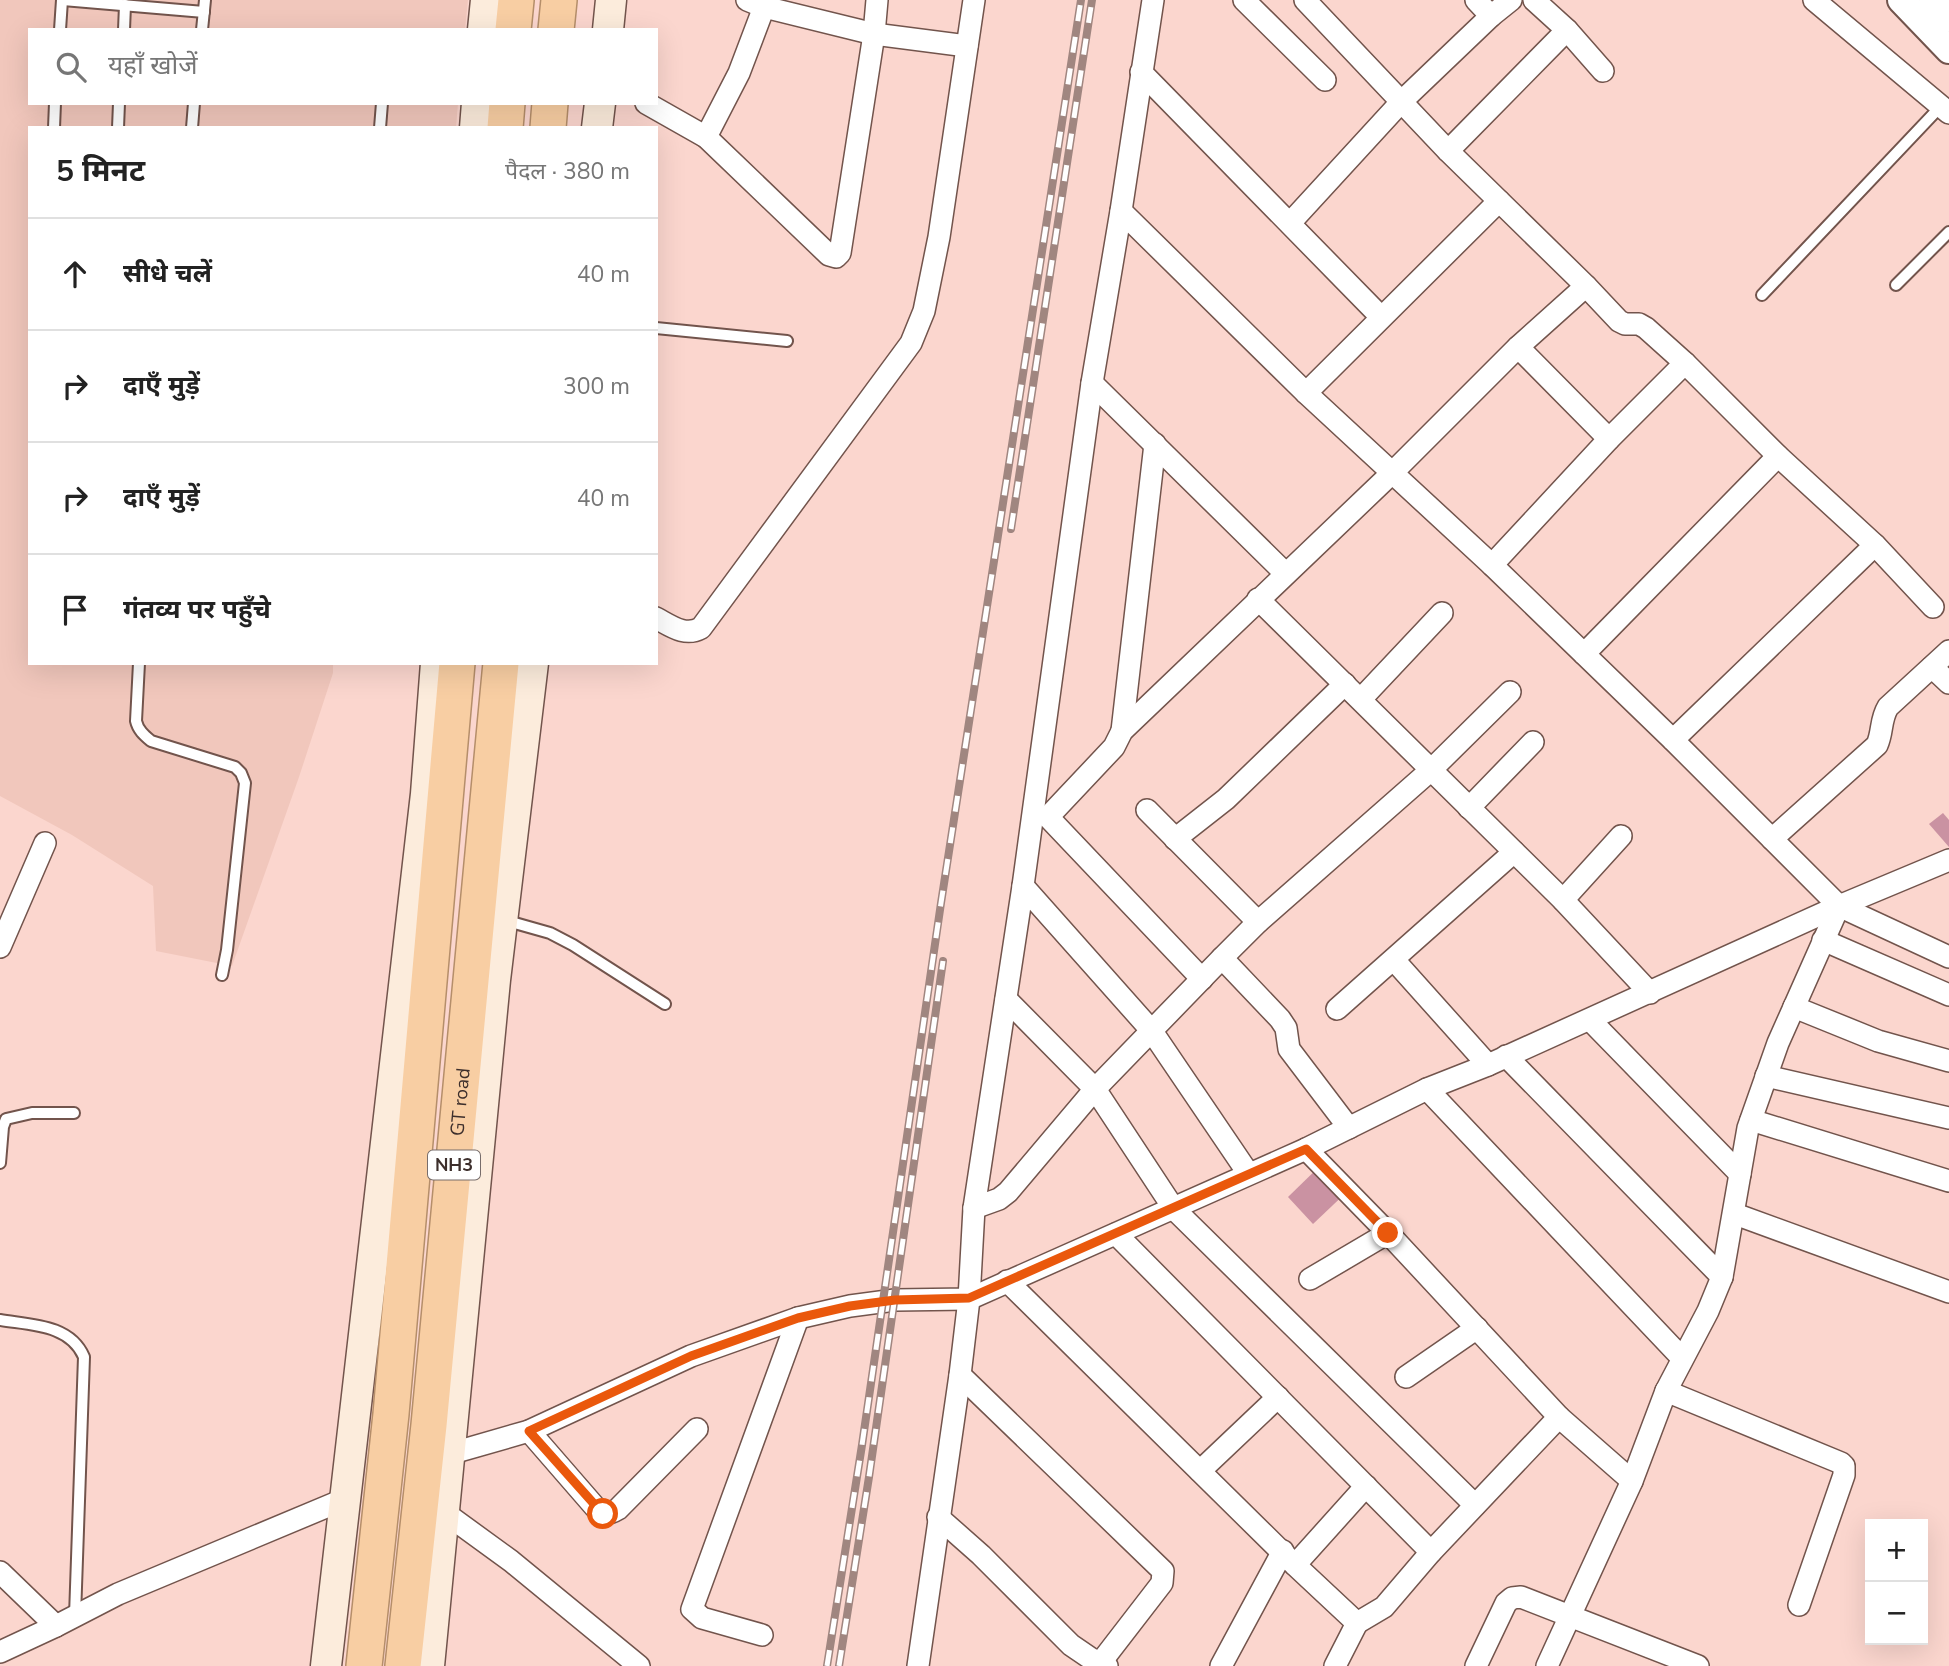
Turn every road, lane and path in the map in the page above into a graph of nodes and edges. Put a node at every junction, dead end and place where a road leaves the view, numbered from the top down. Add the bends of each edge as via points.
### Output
1 (62, 0) edge
2 (205, 0) edge
3 (486, 0) edge
4 (516, 0) edge
5 (559, 0) edge
6 (611, 0) edge
7 (877, 0) edge
8 (974, 0) edge
9 (1153, 0) edge
10 (1244, 0) edge
11 (1306, 0) edge
12 (1476, 0) edge
13 (1511, 0) edge
14 (1534, 0) edge
15 (1814, 0) edge
16 (1901, 0) edge
17 (1932, 0) edge
18 (764, 4) edge
19 (125, 5) junction
20 (204, 12) junction
21 (1491, 16) junction
22 (1949, 18) edge
23 (60, 28) edge
24 (124, 28) edge
25 (206, 28) edge
26 (483, 28) edge
27 (513, 28) edge
28 (556, 28) edge
29 (608, 28) edge
30 (1567, 30) junction
31 (874, 34) junction
32 (967, 46) junction
33 (1949, 50) edge
34 (1603, 71) dead end
35 (1141, 72) junction
36 (1325, 80) dead end
37 (1402, 101) junction
38 (55, 105) edge
39 (119, 105) edge
40 (194, 105) edge
41 (382, 105) edge
42 (477, 105) edge
43 (507, 105) edge
44 (550, 105) edge
45 (600, 105) edge
46 (650, 105) edge
47 (1945, 110) edge
48 (54, 126) edge
49 (118, 126) edge
50 (192, 126) edge
51 (380, 126) edge
52 (475, 126) edge
53 (505, 126) edge
54 (548, 126) edge
55 (597, 126) edge
56 (706, 137) junction
57 (1448, 151) junction
58 (1499, 201) junction
59 (1122, 211) junction
60 (1290, 223) junction
61 (1949, 232) edge
62 (1896, 285) dead end
63 (1586, 286) junction
64 (1762, 295) dead end
65 (1380, 316) junction
66 (658, 328) edge
67 (787, 341) dead end
68 (1518, 347) junction
69 (1685, 363) junction
70 (1091, 383) junction
71 (1306, 393) junction
72 (1609, 439) junction
73 (1155, 444) junction
74 (1778, 456) junction
75 (1392, 472) junction
76 (1875, 545) junction
77 (1492, 565) junction
78 (1285, 573) junction
79 (1258, 599) junction
80 (1933, 607) dead end
81 (1442, 613) dead end
82 (658, 619) edge
83 (1949, 651) edge
84 (1584, 654) junction
85 (139, 665) edge
86 (436, 665) edge
87 (457, 665) edge
88 (500, 665) edge
89 (533, 665) edge
90 (1932, 667) junction
91 (1949, 682) edge
92 (1353, 691) junction
93 (1510, 692) dead end
94 (1122, 731) junction
95 (1673, 740) junction
96 (1532, 742) dead end
97 (1431, 770) junction
98 (1469, 808) junction
99 (1147, 810) dead end
100 (1621, 836) dead end
101 (1175, 839) junction
102 (1772, 839) junction
103 (45, 844) dead end
104 (1514, 852) junction
105 (1949, 860) edge
106 (1023, 886) junction
107 (1563, 900) junction
108 (1839, 906) junction
109 (502, 919) junction
110 (1258, 922) junction
111 (1824, 940) junction
112 (0, 947) edge
113 (1949, 957) edge
114 (1222, 958) junction
115 (1394, 960) junction
116 (222, 975) dead end
117 (1202, 979) junction
118 (1650, 993) junction
119 (1949, 996) edge
120 (1006, 999) junction
121 (665, 1004) dead end
122 (1794, 1007) junction
123 (1337, 1009) dead end
124 (1590, 1020) junction
125 (1152, 1030) junction
126 (1497, 1060) junction
127 (1949, 1061) edge
128 (1766, 1076) junction
129 (1095, 1089) junction
130 (1427, 1089) junction
131 (74, 1113) dead end
132 (1949, 1118) edge
133 (1751, 1120) junction
134 (1349, 1128) junction
135 (1306, 1149) junction
136 (0, 1163) edge
137 (1248, 1173) junction
138 (1740, 1174) junction
139 (1949, 1181) edge
140 (974, 1208) junction
141 (1174, 1209) junction
142 (1735, 1214) junction
143 (1388, 1233) junction
144 (1116, 1234) junction
145 (1722, 1277) junction
146 (1310, 1279) dead end
147 (1007, 1281) junction
148 (1949, 1292) edge
149 (969, 1298) junction
150 (798, 1318) junction
151 (0, 1320) edge
152 (1477, 1328) junction
153 (1682, 1358) junction
154 (960, 1375) junction
155 (1406, 1377) dead end
156 (1666, 1391) junction
157 (1278, 1397) junction
158 (1559, 1417) junction
159 (697, 1429) dead end
160 (529, 1431) junction
161 (449, 1454) junction
162 (1200, 1471) junction
163 (1632, 1480) junction
164 (1366, 1486) junction
165 (345, 1499) junction
166 (1475, 1505) junction
167 (445, 1513) junction
168 (938, 1517) junction
169 (1431, 1552) junction
170 (1289, 1558) junction
171 (0, 1572) edge
172 (1799, 1605) dead end
173 (75, 1616) junction
174 (1570, 1617) junction
175 (1357, 1623) junction
176 (56, 1626) junction
177 (762, 1635) dead end
178 (0, 1652) edge
179 (1102, 1665) edge
180 (326, 1666) edge
181 (364, 1666) edge
182 (403, 1666) edge
183 (429, 1666) edge
184 (639, 1666) edge
185 (918, 1666) edge
186 (1221, 1666) edge
187 (1335, 1666) edge
188 (1476, 1666) edge
189 (1547, 1666) edge
190 (1698, 1666) edge

1 - 19 lane
1 - 23 lane
2 - 20 lane
3 - 26 main road
4 - 27 highway
5 - 28 highway
6 - 29 main road
7 - 31 street
8 - 32 street
9 - 35 street
10 - 36 street
11 - 37 street
12 - 21 street
13 - 21 street
14 - 30 street
15 - 47 street
16 - 33 street
17 - 22 street
18 - 31 street
18 - 56 street via 739,73
19 - 20 lane
19 - 24 lane
20 - 25 lane
21 - 37 street
30 - 34 street
30 - 57 street
31 - 32 street
31 - 56 street via 836,257
32 - 82 street via 939,237 924,311 911,343 701,628 681,631
35 - 59 street
35 - 60 street
37 - 57 street
37 - 60 street
38 - 48 lane
39 - 49 lane
40 - 50 lane
41 - 51 lane
42 - 52 main road
43 - 53 highway
44 - 54 highway
45 - 55 main road
46 - 56 street
47 - 64 lane
57 - 58 street
58 - 63 street
58 - 65 street
59 - 70 street
59 - 71 street
60 - 65 street
61 - 62 lane
63 - 68 street
63 - 69 street via 1619,321 1646,328
65 - 71 street
66 - 67 lane
68 - 72 street
68 - 75 street
69 - 72 street
69 - 74 street
70 - 73 street
70 - 106 street
71 - 75 street
72 - 77 street
73 - 78 street
73 - 94 street
74 - 76 street
74 - 84 street
75 - 77 street
75 - 78 street
76 - 80 street
76 - 95 street
77 - 84 street
78 - 79 street
79 - 92 street
79 - 94 street
81 - 92 street
83 - 90 street
84 - 95 street
85 - 116 lane via 136,721 143,734 151,741 235,767 245,783
86 - 165 main road via 426,794
87 - 181 highway, NH3 via 391,1414
88 - 182 highway, GT road / NH3
89 - 109 main road
90 - 91 street
90 - 102 street via 1888,707 1877,745
92 - 97 street
92 - 101 street
93 - 97 street
94 - 117 street via 1114,747 1048,817
95 - 102 street
96 - 98 street
97 - 98 street
97 - 110 street
98 - 104 street
99 - 101 street
100 - 107 street
101 - 110 street
102 - 108 street
103 - 112 street
104 - 107 street
104 - 115 street
105 - 108 street
106 - 120 street
106 - 125 street
107 - 118 street
108 - 111 street
108 - 113 street
108 - 118 street
109 - 121 lane via 573,944
109 - 161 main road
110 - 114 street
111 - 119 street
111 - 122 street
114 - 117 street
114 - 134 street via 1280,1019 1289,1049
115 - 123 street
115 - 126 street
117 - 125 street
118 - 124 street
120 - 129 street
120 - 140 street
122 - 127 street via 1878,1041
122 - 128 street
124 - 126 street
124 - 138 street
125 - 129 street
125 - 137 street
126 - 130 street
126 - 145 street
128 - 132 street
128 - 133 street
129 - 140 street via 1008,1192
129 - 141 street
130 - 134 street
130 - 153 street
131 - 136 lane via 32,1113 6,1119
133 - 138 street
133 - 139 street
134 - 135 street
135 - 137 street
135 - 143 street
137 - 141 street
138 - 142 street
140 - 149 street
141 - 144 street
141 - 166 street
142 - 145 street
142 - 148 street
143 - 146 street
143 - 152 street
144 - 147 street
144 - 157 street
145 - 153 street
147 - 149 street
147 - 162 street
149 - 150 street via 895,1300
149 - 154 street
150 - 160 street via 691,1356
150 - 177 street via 692,1609 702,1618
151 - 173 lane via 65,1333 84,1357
152 - 155 street
152 - 158 street
153 - 156 street
154 - 168 street
154 - 179 street via 1163,1571 1162,1583
156 - 163 street
156 - 172 street via 1844,1466
157 - 162 street
157 - 164 street
158 - 163 street
158 - 166 street
159 - 160 street via 610,1514 595,1507
160 - 161 street
161 - 167 main road
162 - 170 street
163 - 174 street
164 - 169 street
164 - 170 street
165 - 173 street
165 - 180 main road
166 - 169 street
167 - 183 main road
167 - 184 street
168 - 179 street via 1062,1637
168 - 185 street
169 - 175 street via 1384,1606
170 - 175 street
170 - 186 street
171 - 176 street
173 - 176 street
174 - 188 street via 1521,1597 1512,1598
174 - 189 street
174 - 190 street
175 - 187 street
176 - 178 street

